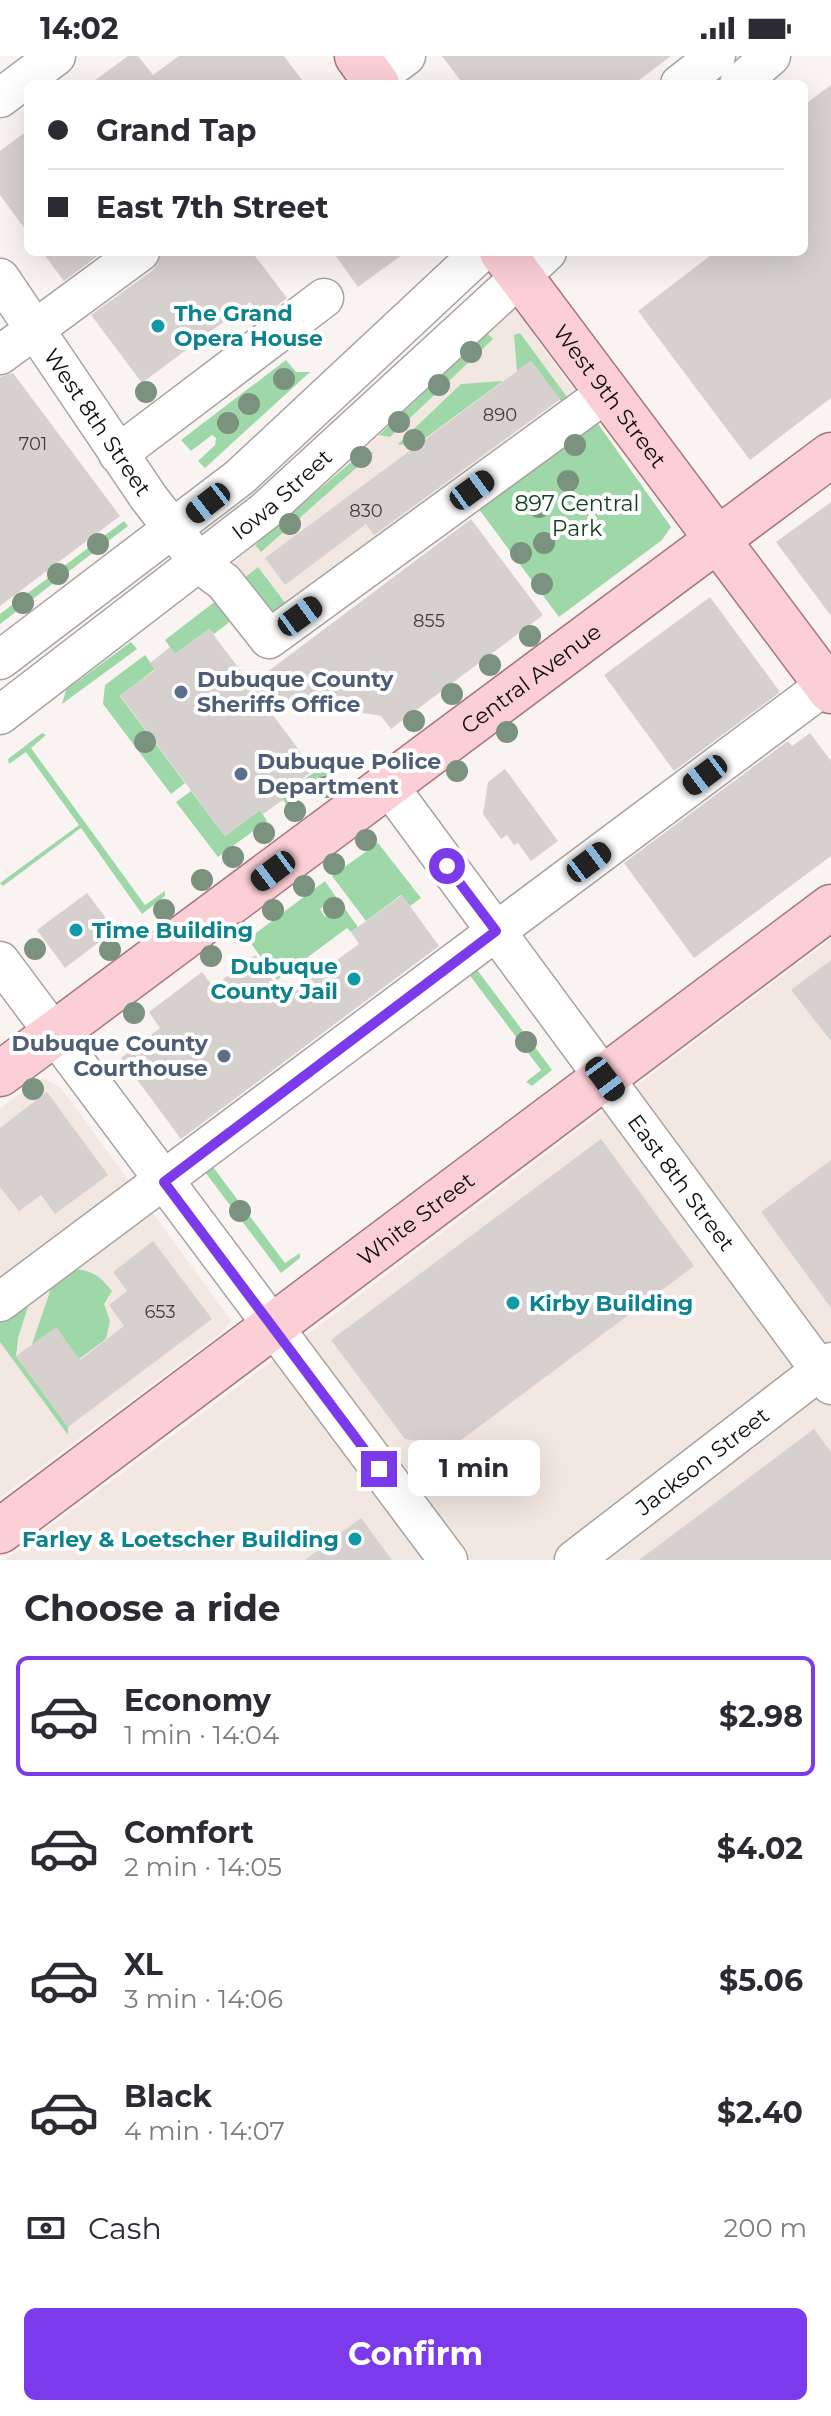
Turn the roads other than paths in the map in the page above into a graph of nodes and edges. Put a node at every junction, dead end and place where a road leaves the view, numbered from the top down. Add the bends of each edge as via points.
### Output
1 (56, 56) edge
2 (716, 56) edge
3 (771, 56) edge
4 (685, 80) edge
5 (744, 80) edge
6 (0, 98) edge
7 (134, 256) edge
8 (477, 256) edge
9 (522, 260) edge
10 (0, 278) edge
11 (318, 289) dead end
12 (34, 329) junction
13 (0, 355) edge
14 (606, 393) junction
15 (118, 454) junction
16 (831, 455) edge
17 (174, 530) junction
18 (718, 542) junction
19 (200, 564) junction
20 (0, 660) edge
21 (829, 685) edge
22 (0, 715) edge
23 (388, 785) junction
24 (831, 907) edge
25 (496, 931) junction
26 (0, 961) edge
27 (54, 1034) junction
28 (0, 1074) edge
29 (605, 1079) junction
30 (164, 1182) junction
31 (0, 1302) edge
32 (273, 1327) junction
33 (827, 1373) edge
34 (0, 1531) edge
35 (448, 1560) edge
36 (574, 1560) edge

1 - 6 street
2 - 4 street
3 - 5 street
7 - 12 street
8 - 17 street, Iowa Street via 240,477
9 - 14 main road, West 9th Street
9 - 19 street, Iowa Street via 320,463
10 - 12 street, West 8th Street
11 - 15 street via 244,332 222,374
12 - 13 street
12 - 15 street, West 8th Street
14 - 18 main road, West 9th Street
14 - 19 street, West 8th Street via 269,639 224,582
15 - 17 street, West 8th Street
16 - 18 main road, Central Avenue
17 - 19 street, West 8th Street
17 - 20 street, Iowa Street
18 - 21 main road, West 9th Street
18 - 23 main road, Central Avenue
19 - 22 street, Iowa Street
21 - 25 street
23 - 25 street, East 8th Street
23 - 27 main road, Central Avenue
24 - 29 main road, White Street
25 - 29 street, East 8th Street
25 - 30 street
26 - 27 street
27 - 28 main road, Central Avenue
27 - 30 street
29 - 32 main road, White Street
29 - 33 street, East 8th Street
30 - 31 street
30 - 32 street
32 - 34 main road, White Street
32 - 35 street
33 - 36 street, Jackson Street

